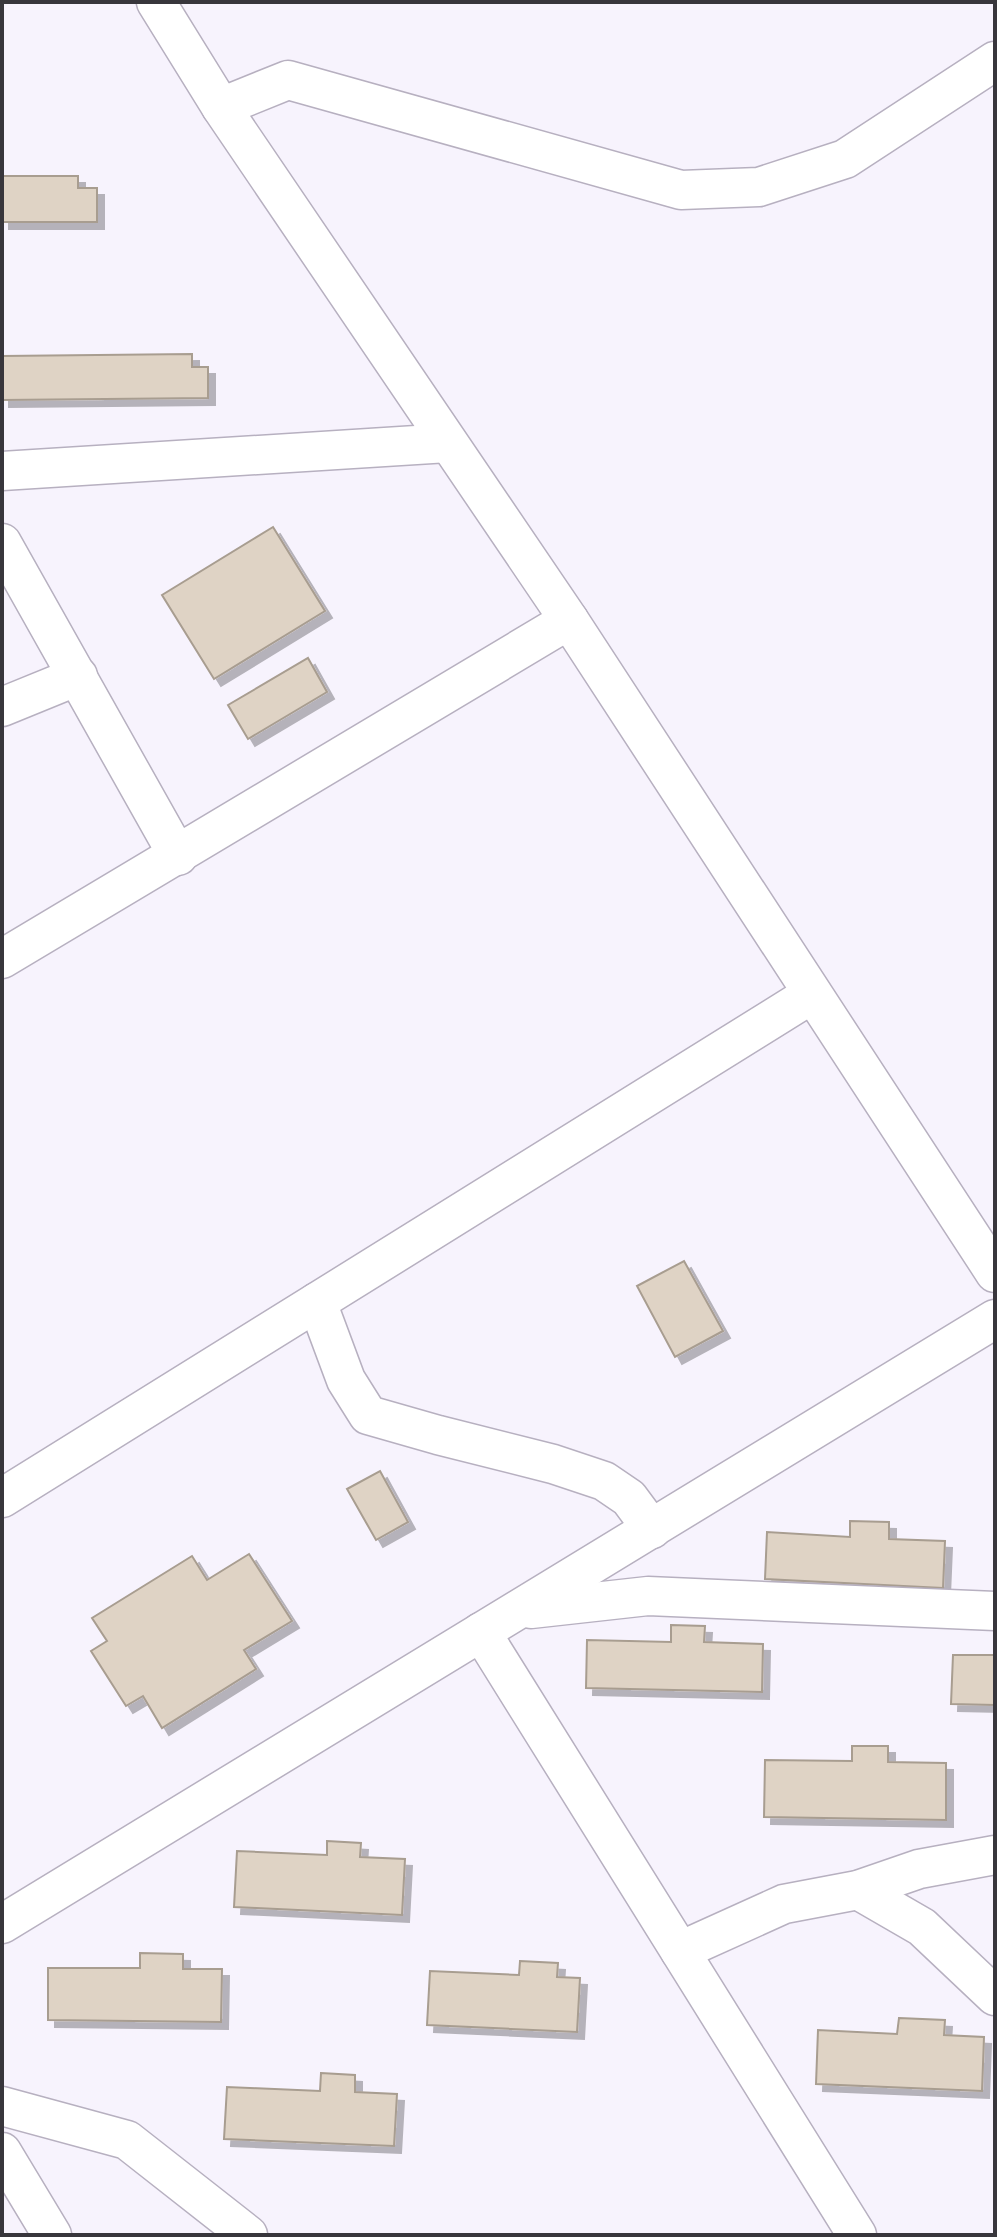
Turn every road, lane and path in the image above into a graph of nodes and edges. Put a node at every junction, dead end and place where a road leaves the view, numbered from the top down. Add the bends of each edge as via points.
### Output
1 (156, 2) edge
2 (995, 61) edge
3 (221, 107) junction
4 (448, 443) junction
5 (2, 471) edge
6 (2, 543) edge
7 (569, 620) junction
8 (78, 676) junction
9 (2, 707) edge
10 (178, 856) junction
11 (2, 959) edge
12 (812, 994) junction
13 (995, 1273) edge
14 (317, 1302) junction
15 (995, 1319) edge
16 (2, 1498) edge
17 (652, 1529) junction
18 (516, 1611) junction
19 (995, 1611) edge
20 (481, 1632) junction
21 (995, 1855) edge
22 (858, 1890) junction
23 (2, 1924) edge
24 (680, 1951) junction
25 (995, 1996) edge
26 (2, 2106) edge
27 (2, 2152) edge
28 (52, 2235) edge
29 (248, 2235) edge
30 (857, 2235) edge

1 - 3 street
2 - 3 street via 845,159 759,187 681,190 288,80
3 - 4 street
4 - 5 street
4 - 7 street
6 - 8 street
7 - 10 street
7 - 12 street
8 - 9 street
8 - 10 street
10 - 11 street
12 - 13 street
12 - 14 street
14 - 16 street
14 - 17 street via 346,1380 368,1415 604,1481 629,1498
15 - 17 street
17 - 18 street
18 - 19 street via 648,1596
18 - 20 street
20 - 23 street
20 - 24 street
21 - 22 street via 919,1869
22 - 24 street via 784,1904
22 - 25 street via 922,1927
24 - 30 street
26 - 29 street via 127,2140
27 - 28 street

